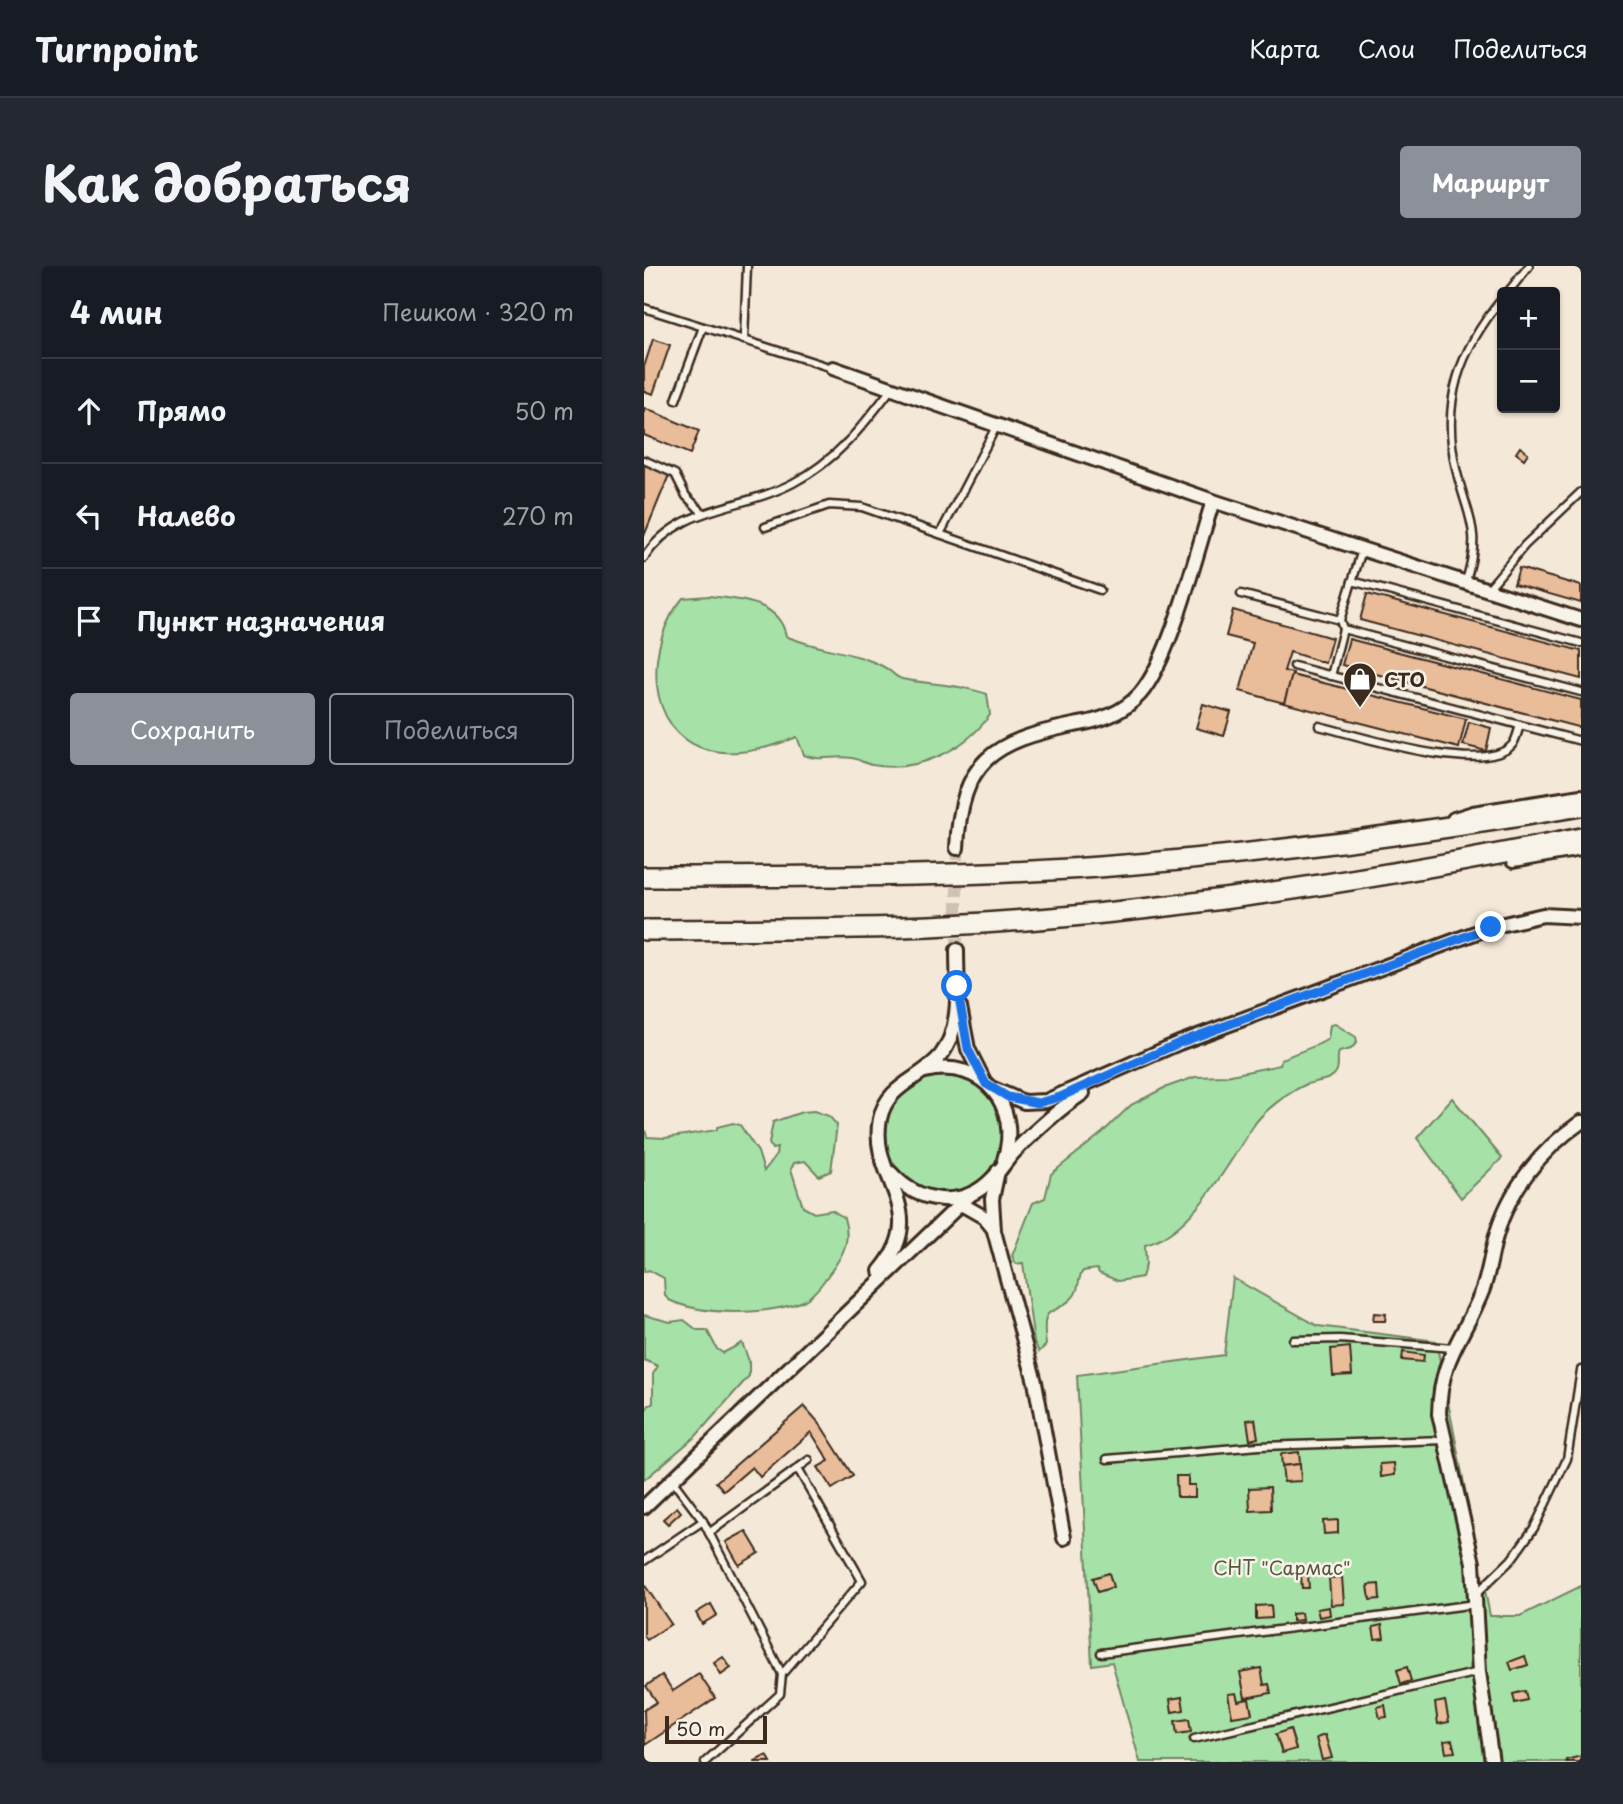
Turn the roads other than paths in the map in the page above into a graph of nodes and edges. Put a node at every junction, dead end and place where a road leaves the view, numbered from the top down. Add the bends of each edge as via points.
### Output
1 (747, 266) edge
2 (1529, 266) edge
3 (1512, 287) edge
4 (1497, 306) edge
5 (644, 308) edge
6 (703, 327) junction
7 (744, 340) junction
8 (833, 368) joint
9 (892, 388) junction
10 (676, 400) dead end
11 (997, 425) junction
12 (644, 460) edge
13 (1581, 492) edge
14 (1213, 501) junction
15 (703, 513) junction
16 (765, 527) dead end
17 (940, 534) junction
18 (1362, 550) junction
19 (644, 558) edge
20 (1352, 581) junction
21 (1465, 583) junction
22 (1100, 590) dead end
23 (1487, 590) junction
24 (1241, 594) dead end
25 (1340, 620) junction
26 (1581, 620) edge
27 (1343, 629) junction
28 (1581, 643) edge
29 (1294, 666) dead end
30 (1331, 676) junction
31 (1581, 692) edge
32 (1520, 725) junction
33 (1319, 726) dead end
34 (1581, 741) edge
35 (1581, 796) edge
36 (1581, 806) edge
37 (1413, 831) junction
38 (1581, 838) edge
39 (957, 848) tunnel mouth
40 (1581, 849) edge
41 (1418, 868) junction
42 (644, 877) edge
43 (1581, 917) edge
44 (644, 930) edge
45 (957, 950) tunnel mouth
46 (957, 986) junction
47 (1108, 1076) junction
48 (910, 1077) junction
49 (989, 1086) junction
50 (1581, 1122) edge
51 (884, 1161) junction
52 (1000, 1168) junction
53 (971, 1194) junction
54 (947, 1200) junction
55 (961, 1204) junction
56 (993, 1230) junction
57 (838, 1319) junction
58 (1293, 1339) dead end
59 (1453, 1348) junction
60 (1581, 1370) edge
61 (1444, 1440) junction
62 (1107, 1459) dead end
63 (809, 1460) dead end
64 (798, 1469) junction
65 (672, 1480) junction
66 (644, 1507) edge
67 (704, 1521) junction
68 (709, 1533) junction
69 (1064, 1538) dead end
70 (644, 1560) edge
71 (1476, 1599) junction
72 (1101, 1653) dead end
73 (1479, 1672) junction
74 (782, 1674) junction
75 (1194, 1739) dead end
76 (705, 1762) edge
77 (1492, 1762) edge

1 - 7 lane
2 - 3 lane
4 - 21 lane via 1468,345 1456,376 1451,441 1475,529
5 - 6 lane
6 - 7 lane
6 - 10 lane
7 - 8 lane
8 - 9 street
9 - 11 street
9 - 15 lane via 855,437 829,460 758,498
11 - 14 street
11 - 17 lane
12 - 15 lane via 676,474 686,496
13 - 23 lane via 1525,545
14 - 18 street
14 - 39 street via 1150,681 1125,708 1109,717 1016,738 990,755 979,767 964,800
15 - 19 lane via 671,527
16 - 17 lane via 844,503
17 - 22 lane
18 - 20 lane
18 - 21 street
20 - 25 lane
20 - 28 lane
21 - 23 street
23 - 26 street
24 - 25 lane
25 - 27 lane
27 - 30 lane
27 - 31 lane
29 - 30 lane
30 - 32 lane
32 - 33 lane via 1514,744 1503,752 1467,759
32 - 34 lane
35 - 37 street via 1474,813
36 - 37 highway
37 - 42 highway via 1099,867 923,876
38 - 41 highway
40 - 41 street via 1482,866
41 - 44 highway via 1238,896 990,922
43 - 47 street via 1543,915 1491,927 1179,1043
45 - 46 street
46 - 48 street via 952,1032 946,1045 934,1062
46 - 49 street via 968,1049
47 - 49 street via 1038,1103 1016,1100
47 - 52 street via 1049,1118
48 - 49 street via 953,1069 974,1075
48 - 51 street via 889,1098 880,1119 878,1135
49 - 52 street via 1008,1120 1008,1146
50 - 59 street via 1533,1163 1517,1189 1497,1233 1483,1287
51 - 54 street via 911,1191
51 - 57 street via 899,1199 899,1238 888,1262
52 - 53 street
52 - 56 street via 992,1199
53 - 54 street
53 - 55 street
54 - 55 street
55 - 56 street via 984,1217
55 - 57 street
56 - 69 street via 1035,1381
57 - 65 street
58 - 59 lane
59 - 61 street via 1439,1390
60 - 71 lane via 1567,1459 1534,1528
61 - 62 lane via 1259,1446
61 - 71 street via 1473,1563
63 - 64 lane
64 - 68 lane
64 - 74 lane via 862,1581
65 - 66 street
65 - 67 lane
67 - 68 lane
67 - 70 lane
68 - 74 lane
71 - 72 lane
71 - 73 street
73 - 75 lane
73 - 77 street
74 - 76 lane via 780,1694

